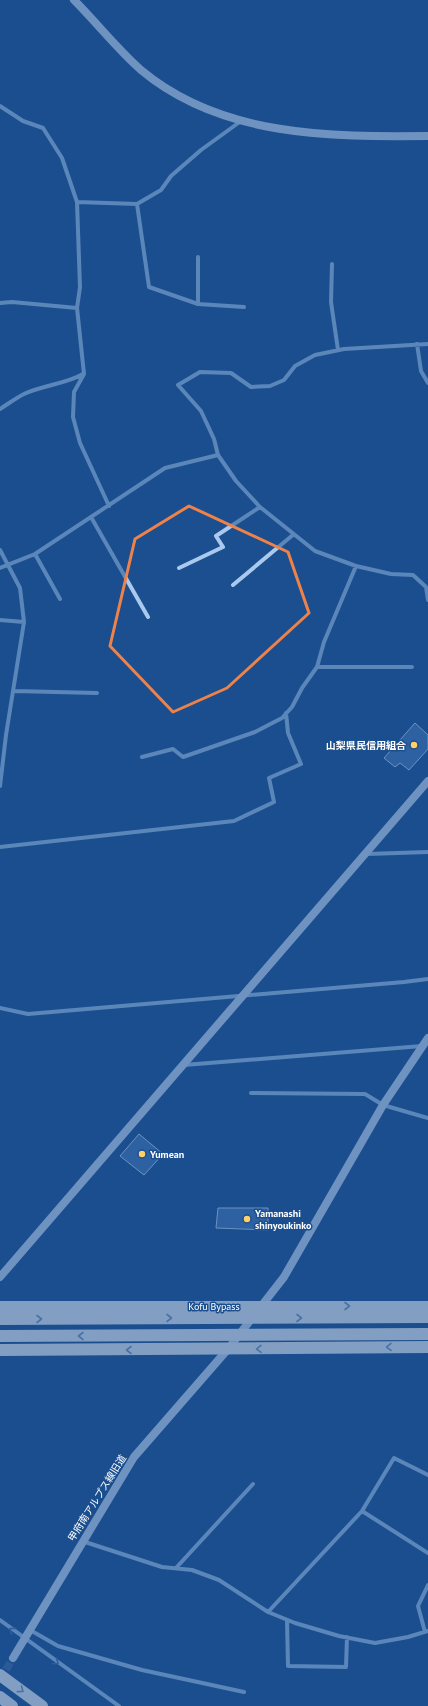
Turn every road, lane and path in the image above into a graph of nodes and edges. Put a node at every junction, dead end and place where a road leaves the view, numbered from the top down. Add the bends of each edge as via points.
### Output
1 (74, 0) edge
2 (0, 106) edge
3 (241, 122) junction
4 (428, 136) edge
5 (77, 202) junction
6 (137, 204) junction
7 (198, 257) dead end
8 (332, 264) dead end
9 (0, 303) edge
10 (198, 304) junction
11 (77, 308) junction
12 (244, 308) dead end
13 (417, 344) junction
14 (428, 344) edge
15 (338, 350) junction
16 (84, 374) junction
17 (428, 383) edge
18 (0, 409) edge
19 (218, 455) junction
20 (109, 506) junction
21 (260, 508) junction
22 (91, 517) junction
23 (294, 534) junction
24 (0, 550) edge
25 (35, 554) junction
26 (8, 565) junction
27 (356, 566) junction
28 (0, 568) edge
29 (179, 568) dead end
30 (233, 585) dead end
31 (60, 599) dead end
32 (428, 600) edge
33 (148, 617) dead end
34 (0, 620) edge
35 (24, 622) junction
36 (318, 666) junction
37 (412, 667) dead end
38 (14, 691) junction
39 (97, 693) dead end
40 (286, 713) junction
41 (0, 736) edge
42 (6, 736) junction
43 (142, 757) dead end
44 (428, 781) edge
45 (0, 786) edge
46 (0, 847) edge
47 (428, 852) edge
48 (364, 854) junction
49 (428, 979) edge
50 (241, 997) junction
51 (0, 1008) edge
52 (428, 1038) edge
53 (422, 1046) junction
54 (181, 1066) junction
55 (252, 1093) dead end
56 (383, 1105) junction
57 (428, 1118) edge
58 (0, 1277) edge
59 (262, 1306) junction
60 (0, 1307) edge
61 (428, 1307) edge
62 (428, 1317) edge
63 (0, 1319) edge
64 (428, 1334) edge
65 (0, 1336) edge
66 (428, 1347) edge
67 (228, 1349) junction
68 (0, 1350) edge
69 (428, 1475) edge
70 (252, 1484) dead end
71 (362, 1511) junction
72 (82, 1541) junction
73 (428, 1554) edge
74 (176, 1568) junction
75 (428, 1585) edge
76 (268, 1612) junction
77 (0, 1620) edge
78 (286, 1620) junction
79 (30, 1630) junction
80 (427, 1631) edge
81 (347, 1637) junction
82 (25, 1639) junction
83 (13, 1658) tunnel mouth
84 (0, 1675) edge
85 (244, 1692) dead end
86 (0, 1697) edge
87 (12, 1706) edge
88 (42, 1706) edge
89 (119, 1706) edge

1 - 3 street via 141,70 195,106
2 - 5 street via 23,121 43,128 62,158
3 - 4 street via 268,128 326,133
3 - 6 street via 201,150 177,171 161,190
5 - 6 street
5 - 11 street via 80,287
6 - 10 street via 149,287
7 - 10 street
8 - 15 street via 330,302
9 - 11 street
10 - 12 street
11 - 16 street
13 - 14 street
13 - 15 street
13 - 17 street via 421,371
15 - 19 street via 315,355 296,366 284,380 270,386 251,388 231,374 200,372 178,384 201,411 214,439
16 - 18 street via 24,394
16 - 20 street via 74,392 73,417 80,443
19 - 20 street via 165,468
19 - 21 street via 236,481
20 - 22 street
21 - 23 street
21 - 29 street via 216,536 222,547
22 - 25 street
22 - 33 street
23 - 27 street via 315,551
23 - 30 street
24 - 26 street
25 - 26 street
25 - 31 street
26 - 28 street
26 - 35 street via 20,588
27 - 32 street via 390,574 412,575 426,587
27 - 36 street via 324,642
34 - 35 street
35 - 38 street
36 - 37 street
36 - 40 street
38 - 39 street
38 - 42 street
40 - 43 street via 282,718 255,732 183,757 173,749
40 - 46 street via 288,733 301,764 269,778 274,802 234,821
41 - 42 street
42 - 45 street
44 - 48 street
47 - 48 street
48 - 50 street
49 - 50 street
50 - 51 street via 28,1014
50 - 54 street
52 - 53 street, 甲府南アルプス線旧道
53 - 54 street
53 - 56 street, 甲府南アルプス線旧道
54 - 58 street
55 - 56 street via 365,1094
56 - 57 street
56 - 59 street, 甲府南アルプス線旧道 via 284,1277
59 - 60 highway
59 -> 61 highway
59 - 67 street, 甲府南アルプス線旧道
63 -> 62 highway, Kofu Bypass, bridge
64 -> 65 highway, bridge
66 -> 67 highway
67 -> 68 highway
67 - 72 street, 甲府南アルプス線旧道 via 134,1457
69 - 71 street via 394,1458
70 - 74 street
71 - 73 street
71 - 76 street
72 - 74 street via 162,1567
72 - 79 street, 甲府南アルプス線旧道
74 - 76 street via 192,1570 219,1580
75 - 80 street via 418,1606
76 - 78 street
82 -> 77 street
78 - 81 street
78 - 81 street via 288,1666 346,1667
79 - 82 street, 甲府南アルプス線旧道
79 - 85 street via 58,1646 142,1670
80 - 81 street via 375,1643
82 - 83 street, 甲府南アルプス線旧道
82 -> 89 street
84 -> 88 highway
86 - 87 highway

